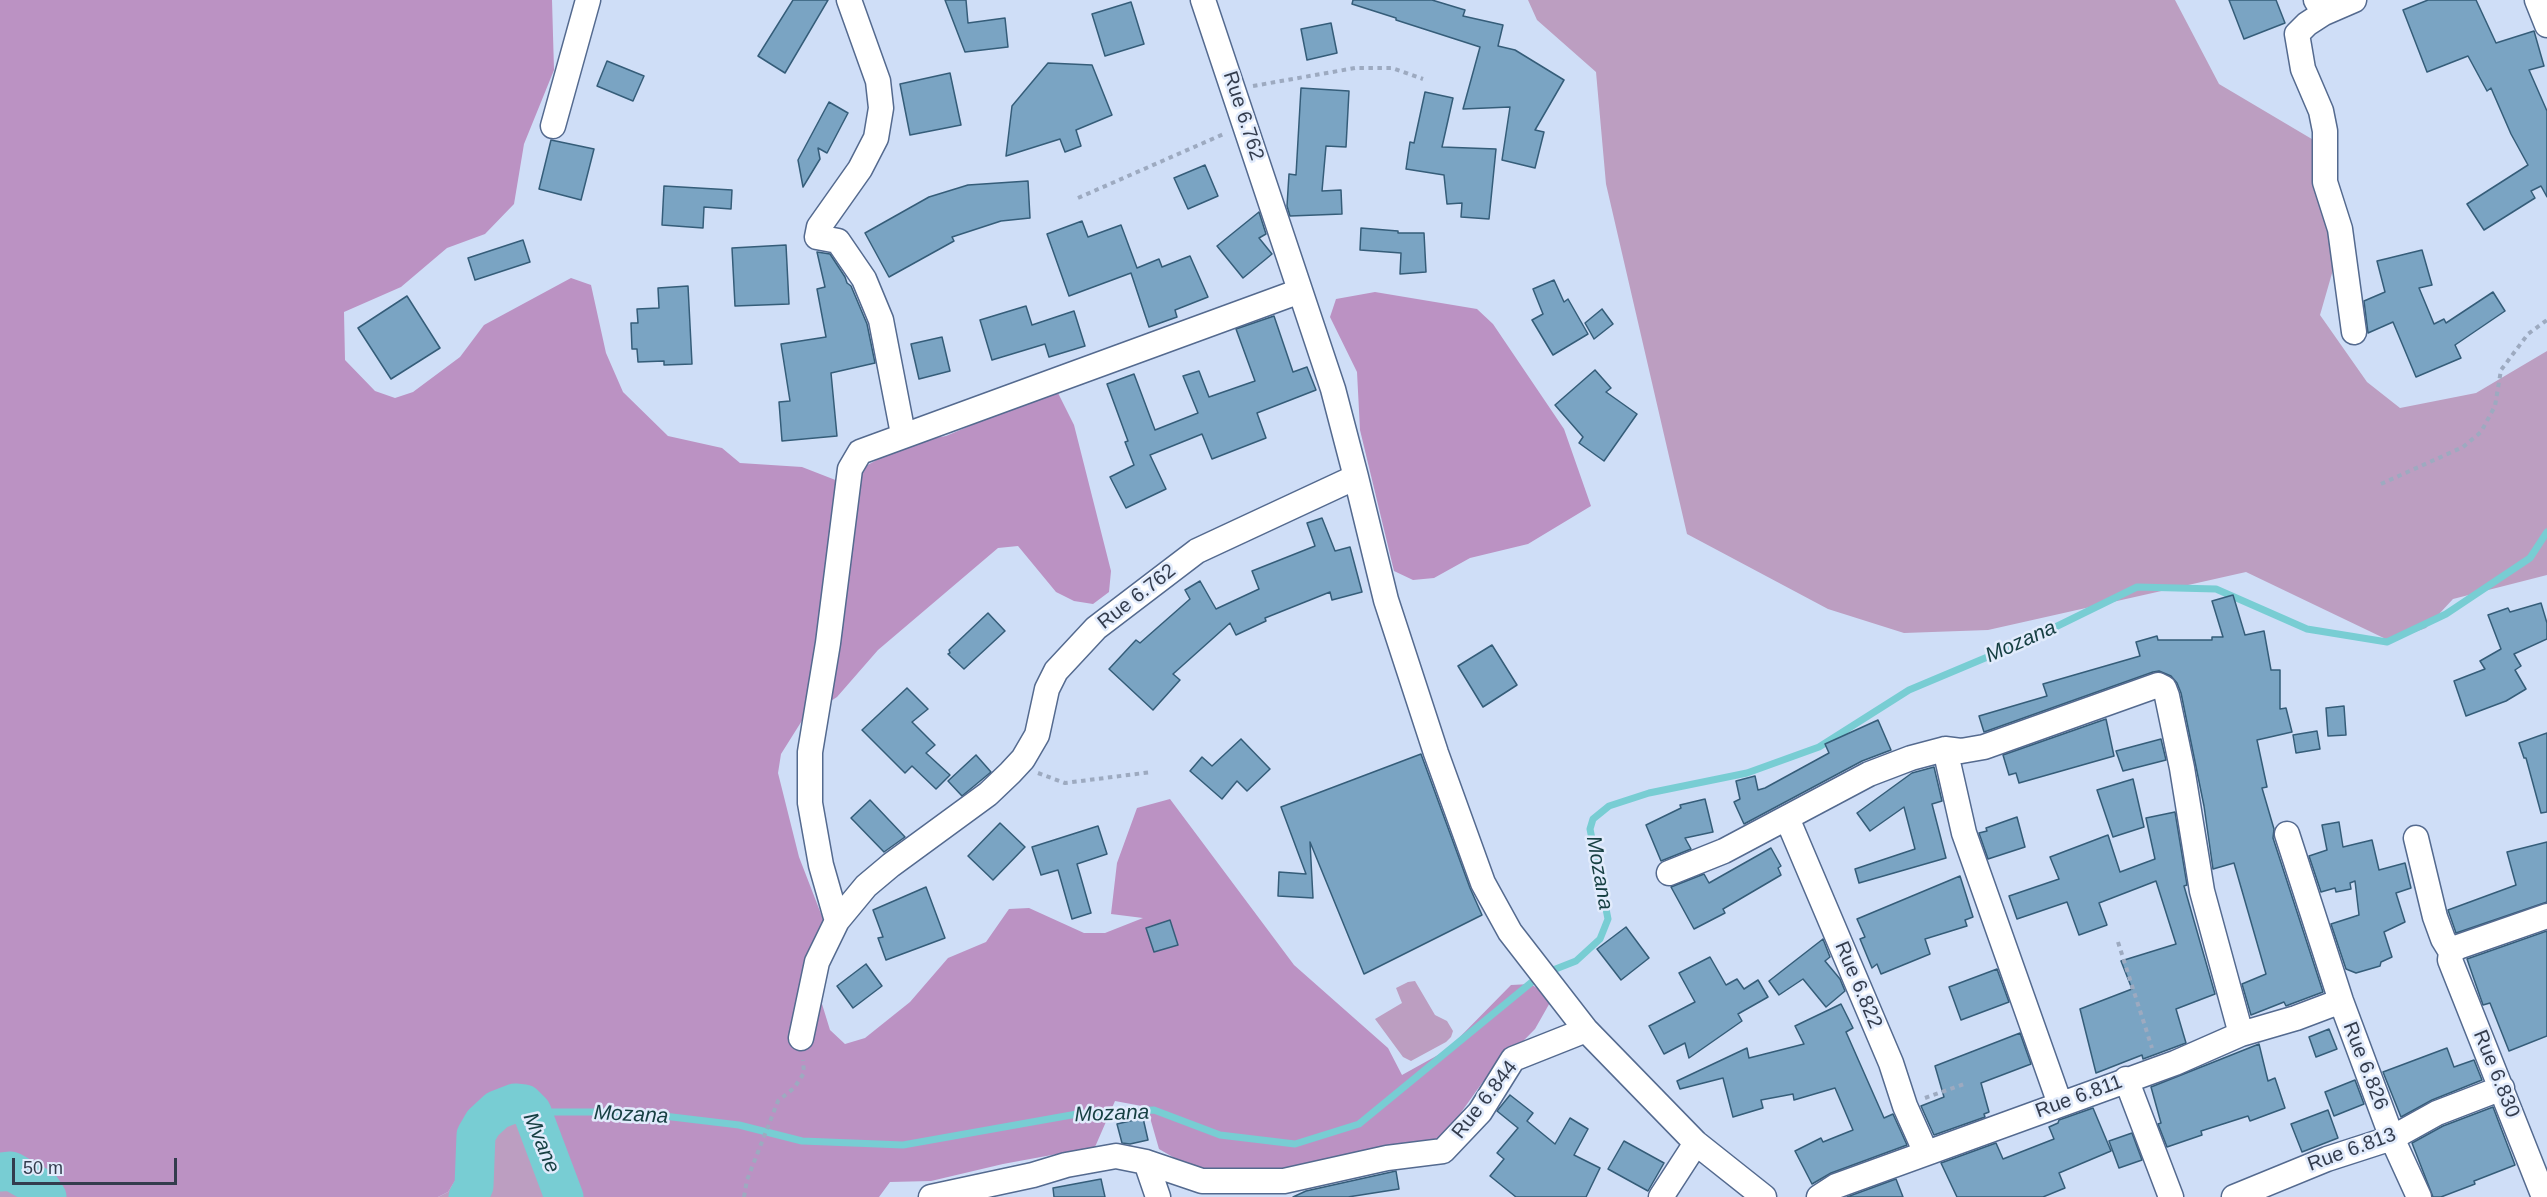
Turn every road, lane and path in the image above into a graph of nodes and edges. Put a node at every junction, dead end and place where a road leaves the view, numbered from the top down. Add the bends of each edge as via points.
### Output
1 (588, 0) edge
2 (849, 0) edge
3 (1203, 0) edge
4 (2354, 0) edge
5 (2537, 0) edge
6 (2320, 6) edge
7 (2547, 25) edge
8 (1424, 79) dead end
9 (1234, 89) junction
10 (1246, 124) junction
11 (553, 126) dead end
12 (1078, 198) dead end
13 (1300, 291) junction
14 (2547, 320) edge
15 (2354, 332) dead end
16 (903, 434) junction
17 (1356, 477) junction
18 (2381, 484) dead end
19 (1945, 749) junction
20 (1023, 759) junction
21 (1152, 772) dead end
22 (1787, 818) junction
23 (2288, 834) dead end
24 (2416, 837) dead end
25 (1670, 873) dead end
26 (2547, 916) edge
27 (837, 921) junction
28 (2118, 942) dead end
29 (2451, 952) junction
30 (2341, 1002) junction
31 (1586, 1030) junction
32 (2241, 1034) junction
33 (801, 1038) joint
34 (2159, 1068) junction
35 (2126, 1079) junction
36 (1964, 1084) dead end
37 (2502, 1088) junction
38 (2060, 1104) junction
39 (1905, 1106) junction
40 (2392, 1138) junction
41 (1696, 1143) junction
42 (1926, 1153) junction
43 (1146, 1162) junction
44 (1287, 1189) edge
45 (744, 1197) edge
46 (931, 1197) edge
47 (1158, 1197) edge
48 (1661, 1197) edge
49 (1764, 1197) edge
50 (1819, 1197) edge
51 (2171, 1197) edge
52 (2234, 1197) edge
53 (2419, 1197) edge
54 (2544, 1197) edge

1 - 11 street
2 - 16 street via 878,81 881,108 876,138 860,169 819,227 817,237 838,241 864,279 881,320
3 - 9 street, Rue 6.762
4 - 6 street
5 - 7 street
6 - 15 street via 2297,34 2303,69 2325,131 2325,182 2340,229
8 - 9 path via 1392,68 1355,68
9 - 10 street, Rue 6.762
10 - 12 path
10 - 13 street, Rue 6.762
13 - 16 street
13 - 17 street, Rue 6.762 via 1333,389
14 - 18 path via 2528,334 2501,370 2495,406 2481,432 2463,447
16 - 27 street via 860,452 850,469 810,752 810,803 821,865
17 - 20 street, Rue 6.762 via 1197,550 1096,628 1056,671 1047,689 1037,735
17 - 31 street via 1386,600 1483,882 1510,932
19 - 22 street via 1869,774
19 - 32 street via 1984,747 2142,690 2158,685 2164,688 2202,891
19 - 38 street via 1964,833
20 - 21 path via 1041,776 1065,783
20 - 27 street, Rue 6.762 via 988,794 866,886
22 - 25 street via 1724,851
22 - 39 street, Rue 6.822 via 1892,1063
23 - 30 street, Rue 6.826
24 - 29 street, Rue 6.830 via 2435,917
26 - 29 street
27 - 33 street, Rue 6.762 via 817,962
28 - 34 path
29 - 37 street, Rue 6.830 via 2450,960
30 - 32 street, Rue 6.811
30 - 40 street, Rue 6.826
31 - 41 street
31 - 44 street, Rue 6.844 via 1513,1059 1480,1112 1443,1151 1387,1158
32 - 34 street, Rue 6.811
33 - 45 path via 804,1073 778,1101
34 - 35 street, Rue 6.811
35 - 38 street, Rue 6.811
35 - 51 street
36 - 39 path
37 - 40 street, Rue 6.813 via 2437,1113
37 - 54 street, Rue 6.830
38 - 42 street, Rue 6.811
39 - 42 street, Rue 6.822
40 - 52 street, Rue 6.813
40 - 53 street, Rue 6.826
41 - 48 street
41 - 49 street
42 - 50 street, Rue 6.811 via 1836,1186
43 - 44 street, Rue 6.844 via 1202,1181
43 - 46 street, Rue 6.844 via 1116,1156 1094,1159
43 - 47 street

